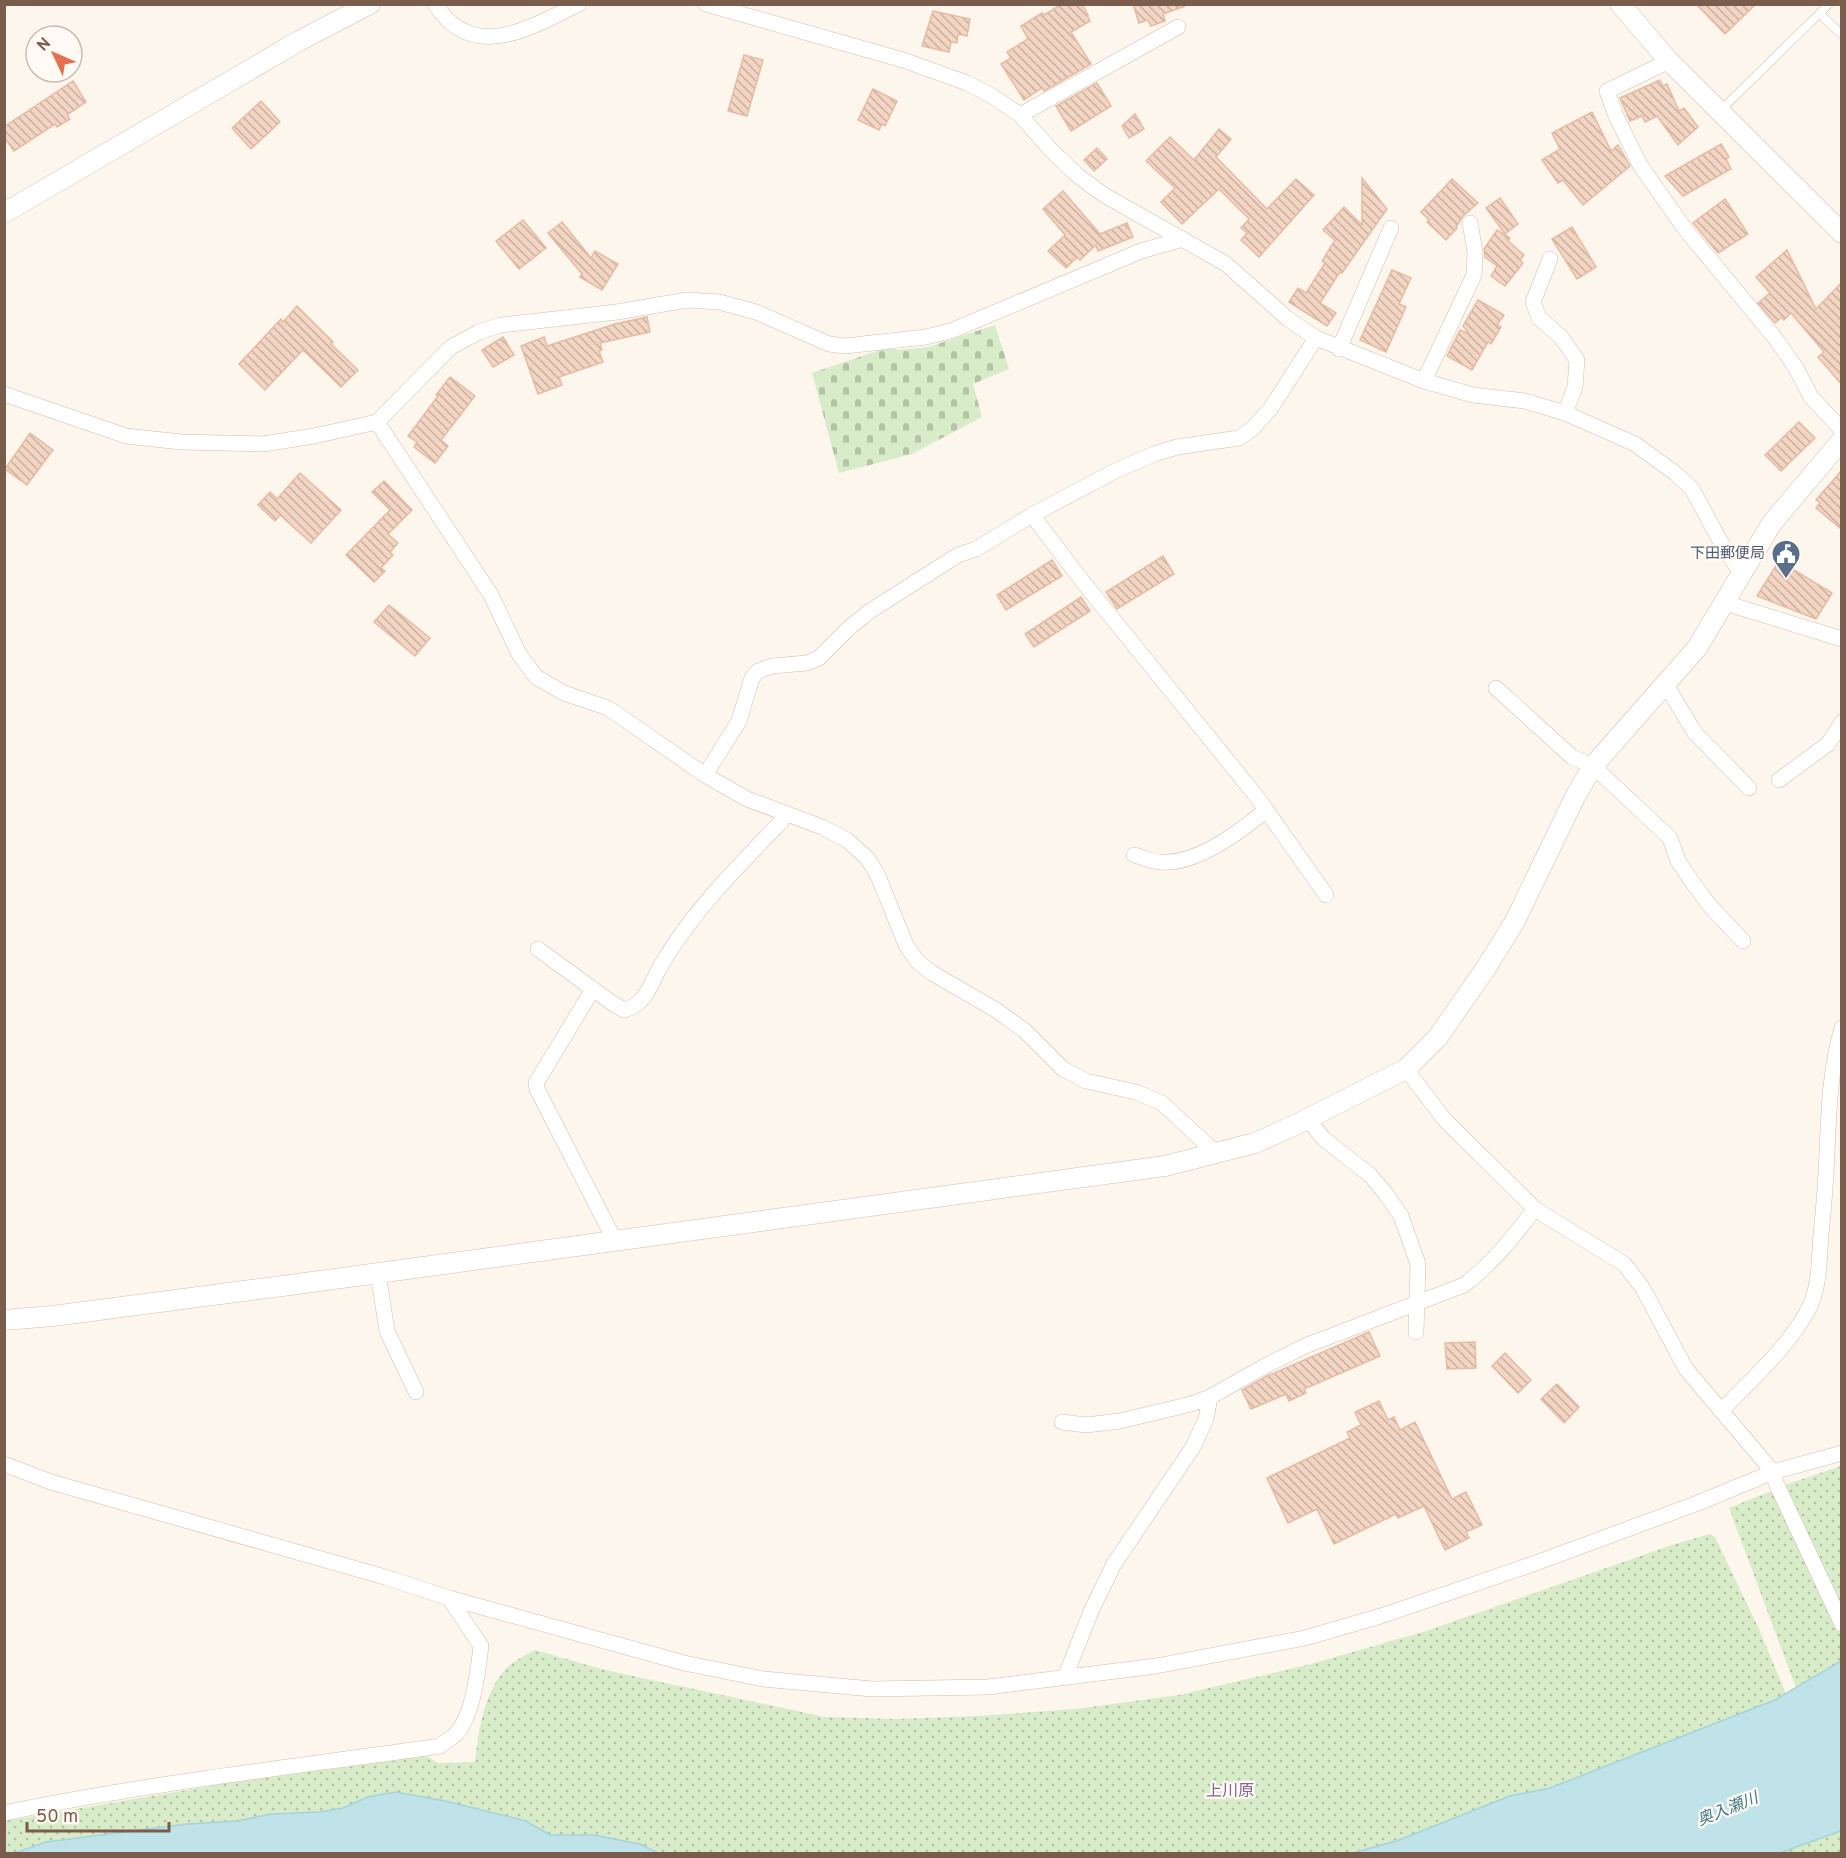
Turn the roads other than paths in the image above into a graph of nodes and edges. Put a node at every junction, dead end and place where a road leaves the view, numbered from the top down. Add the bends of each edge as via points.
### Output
1 (370, 4) edge
2 (435, 4) edge
3 (579, 4) edge
4 (706, 4) edge
5 (1620, 4) edge
6 (1829, 4) edge
7 (1820, 14) junction
8 (1178, 27) dead end
9 (1842, 35) edge
10 (1669, 61) junction
11 (1720, 111) junction
12 (1020, 115) junction
13 (4, 213) edge
14 (1470, 223) dead end
15 (1391, 228) dead end
16 (1842, 233) edge
17 (1183, 238) junction
18 (1550, 259) dead end
19 (1316, 338) junction
20 (1339, 349) junction
21 (1424, 381) junction
22 (4, 394) edge
23 (1565, 413) junction
24 (377, 422) junction
25 (1842, 430) edge
26 (1842, 440) edge
27 (1032, 515) junction
28 (1742, 573) junction
29 (1725, 603) junction
30 (1842, 639) edge
31 (1666, 686) junction
32 (1496, 688) dead end
33 (1842, 722) edge
34 (1593, 766) junction
35 (705, 775) junction
36 (1779, 780) dead end
37 (1749, 788) dead end
38 (1266, 810) junction
39 (786, 814) junction
40 (1134, 855) dead end
41 (1326, 895) dead end
42 (1743, 942) dead end
43 (538, 949) dead end
44 (593, 989) junction
45 (1842, 1028) edge
46 (1406, 1069) junction
47 (1307, 1119) junction
48 (1217, 1154) junction
49 (1535, 1209) junction
50 (615, 1241) junction
51 (378, 1273) junction
52 (1417, 1303) junction
53 (4, 1320) edge
54 (1416, 1332) dead end
55 (416, 1392) dead end
56 (1210, 1397) junction
57 (1721, 1411) junction
58 (1062, 1422) dead end
59 (1842, 1453) edge
60 (4, 1464) edge
61 (1775, 1478) junction
62 (450, 1598) junction
63 (1842, 1624) edge
64 (1065, 1677) junction
65 (4, 1813) edge

1 - 13 street via 299,41
2 - 3 street via 453,26 490,38 529,28
4 - 12 street via 939,72 992,96
5 - 10 street
6 - 7 lane
7 - 9 lane
7 - 11 lane
8 - 12 street
10 - 11 street
10 - 25 street via 1607,91 1616,116 1640,165 1685,229 1774,338 1811,397
11 - 16 street
12 - 17 street via 1077,175 1104,195
14 - 21 street via 1474,274
15 - 20 street
17 - 19 street via 1226,264 1288,319
17 - 24 street via 1123,258 953,330 915,339 829,344 756,312 719,302 687,300 606,314 501,325 451,347
18 - 23 street via 1533,302 1539,318 1561,337 1577,360 1575,387
19 - 20 street
19 - 27 street via 1271,408 1239,438 1154,454
20 - 21 street
21 - 23 street
22 - 24 street via 126,436 181,442 263,444
23 - 28 street via 1635,444 1675,473 1692,489
24 - 35 street via 491,595 519,654 536,677 564,693 608,708
26 - 28 street via 1772,523
27 - 35 street via 976,549 958,555 870,611 819,658 758,671 752,678 739,721
27 - 38 street
28 - 29 street
29 - 30 street
29 - 31 street via 1697,648
31 - 34 street
31 - 37 street via 1695,733
32 - 34 street via 1572,757
33 - 36 street via 1827,744
34 - 42 street via 1670,838 1678,861 1693,884
34 - 46 street via 1509,930 1438,1037
35 - 39 street via 747,799
38 - 40 street via 1237,833 1194,856 1162,862
38 - 41 street
39 - 44 street via 701,908 636,1007 624,1010
39 - 48 street via 847,840 868,859 879,876 906,945 918,962 1025,1031 1062,1069 1086,1081 1136,1092 1162,1103
43 - 44 street
44 - 50 street via 536,1083
45 - 57 street via 1830,1084 1817,1285 1798,1325 1772,1359
46 - 47 street
46 - 49 street via 1444,1119
47 - 48 street via 1255,1143
47 - 52 street via 1324,1139 1370,1175 1401,1216 1418,1264
48 - 50 street via 1165,1166
49 - 52 street via 1477,1275 1464,1285
49 - 57 street via 1624,1264 1642,1287 1686,1369
50 - 51 street
51 - 53 street
51 - 55 street via 387,1331
52 - 54 street
52 - 56 street via 1305,1346
56 - 58 street via 1120,1421 1086,1425
56 - 64 street via 1206,1419 1193,1447 1113,1564
57 - 61 street
59 - 61 street
60 - 62 street via 51,1482
61 - 63 street
61 - 64 street via 1381,1616 1305,1638 1156,1666
62 - 64 street via 684,1663 763,1679 872,1689 988,1687
62 - 65 street via 481,1646 466,1719 456,1734 440,1746 225,1776

